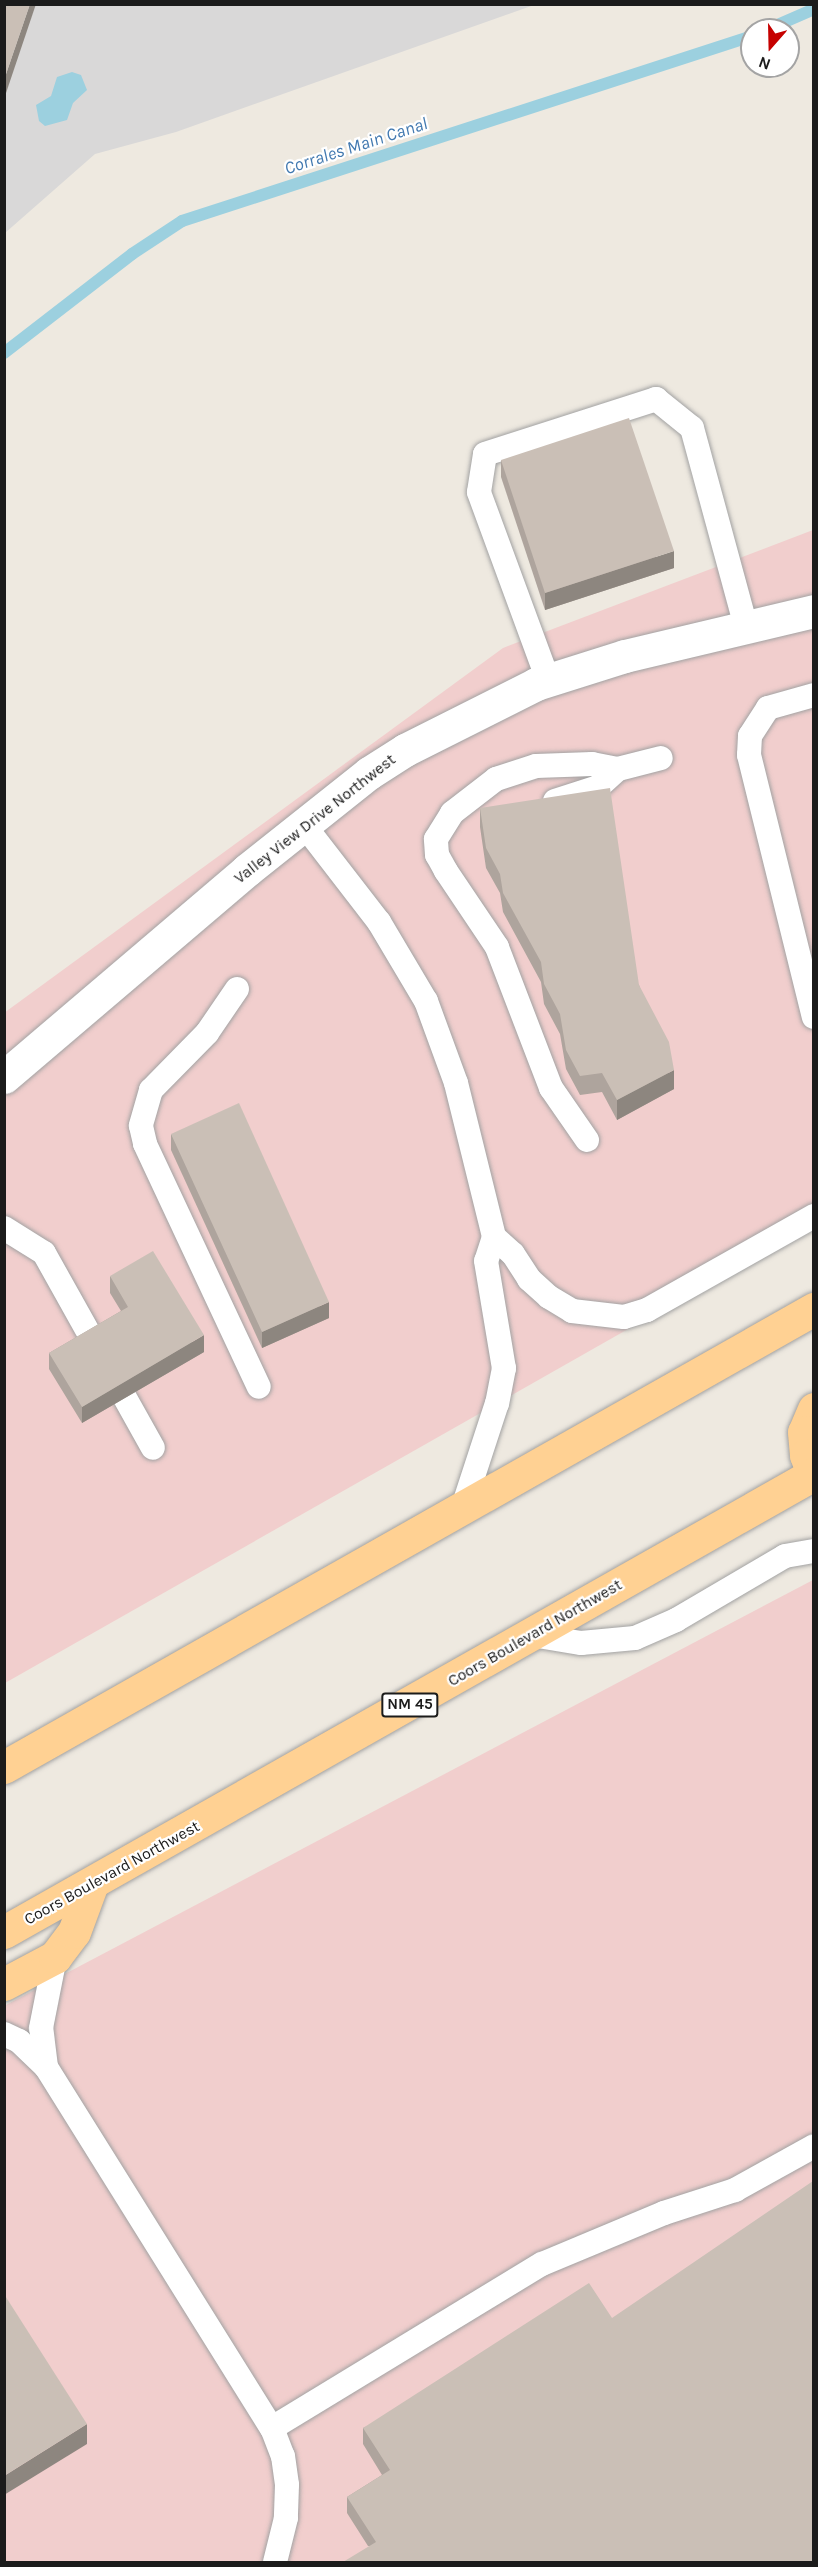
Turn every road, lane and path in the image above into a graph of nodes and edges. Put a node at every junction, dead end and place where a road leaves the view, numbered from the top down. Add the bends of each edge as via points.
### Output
1 (813, 611) edge
2 (746, 627) junction
3 (548, 680) junction
4 (813, 695) edge
5 (661, 758) dead end
6 (618, 769) junction
7 (463, 805) junction
8 (529, 807) edge
9 (495, 812) edge
10 (304, 825) junction
11 (237, 989) dead end
12 (813, 1017) edge
13 (4, 1077) edge
14 (586, 1140) dead end
15 (813, 1216) edge
16 (4, 1228) edge
17 (494, 1237) junction
18 (813, 1309) edge
19 (260, 1387) dead end
20 (813, 1408) edge
21 (153, 1448) dead end
22 (813, 1475) edge
23 (464, 1504) junction
24 (813, 1551) edge
25 (532, 1635) junction
26 (4, 1767) edge
27 (91, 1886) junction
28 (4, 1932) edge
29 (55, 1957) junction
30 (4, 1984) edge
31 (4, 2034) edge
32 (46, 2067) junction
33 (813, 2146) edge
34 (272, 2428) junction
35 (275, 2562) edge

1 - 2 street, Valley View Drive Northwest
2 - 3 street, Valley View Drive Northwest via 625,656
2 - 3 lane via 692,428 656,399 485,454 479,492
3 - 10 street, Valley View Drive Northwest via 494,702 405,750
4 - 12 lane via 768,708 750,736 749,755
5 - 6 lane
6 - 7 lane via 592,764 536,766 496,778 479,788
6 - 8 lane via 598,787
7 - 9 lane
7 - 14 lane via 441,825 436,839 437,855 496,947 551,1088
10 - 13 street, Valley View Drive Northwest
10 - 17 lane via 379,922 426,1001 456,1083
11 - 19 lane via 207,1033 151,1090 141,1126 145,1144
15 - 17 lane via 647,1310 624,1317 572,1311 549,1297
16 - 21 lane via 44,1253
17 - 23 lane via 486,1261 504,1368 497,1403
18 - 23 main road
20 - 22 main road via 804,1432
22 - 25 main road, Coors Boulevard Northwest / NM 45
23 - 26 main road
24 - 25 lane via 785,1556 676,1620 635,1638 581,1642
25 - 27 main road, Coors Boulevard Northwest / NM 45
27 - 28 main road, Coors Boulevard Northwest / NM 45
27 - 29 main road via 74,1932
29 - 30 main road
29 - 32 lane via 41,2028
31 - 32 lane via 19,2041
32 - 34 lane
33 - 34 lane via 735,2190 664,2213 542,2264
34 - 35 lane via 283,2456 287,2485 286,2518

